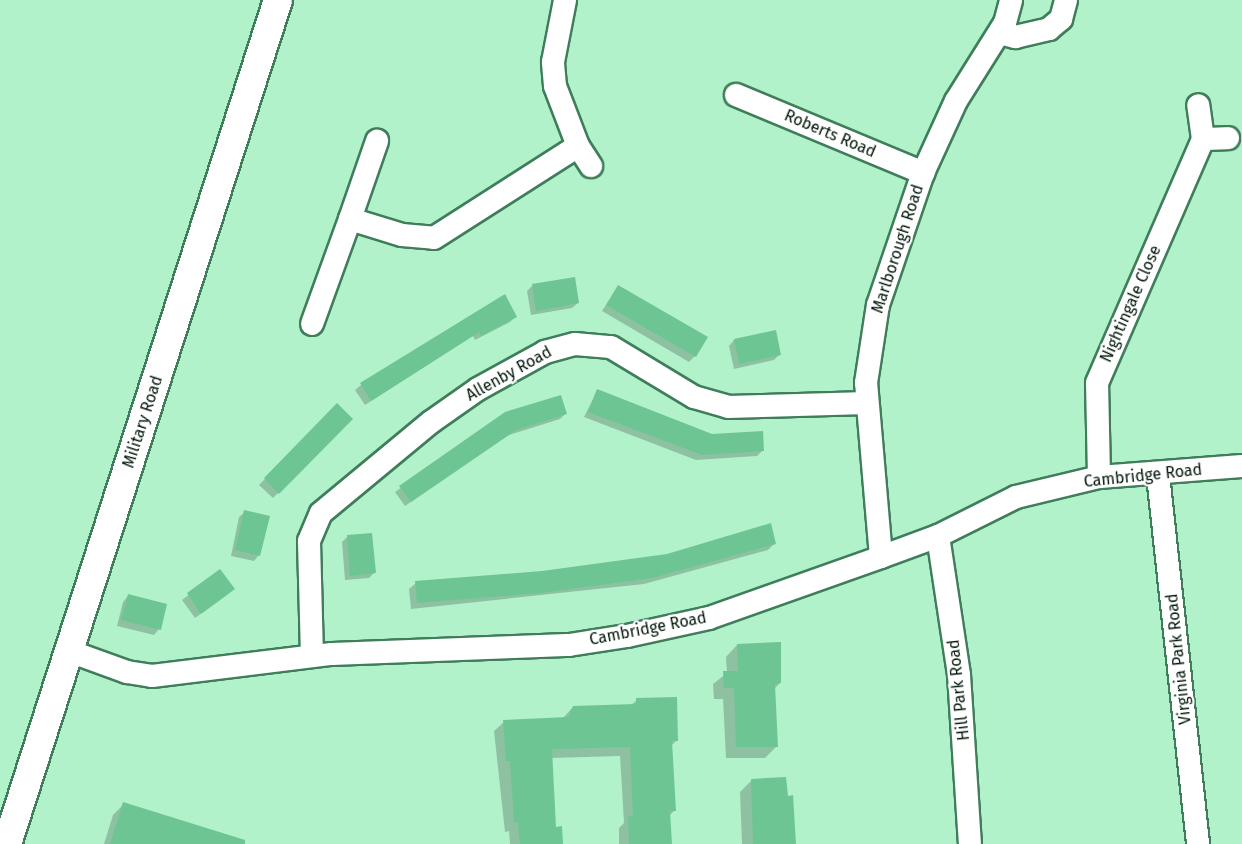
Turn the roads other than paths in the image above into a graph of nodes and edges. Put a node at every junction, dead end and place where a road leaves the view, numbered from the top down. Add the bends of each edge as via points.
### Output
1 (278, 0) edge
2 (565, 0) edge
3 (1011, 0) edge
4 (1066, 0) edge
5 (1000, 33) junction
6 (736, 95) dead end
7 (1198, 105) dead end
8 (1228, 138) dead end
9 (1203, 139) junction
10 (378, 141) dead end
11 (578, 146) junction
12 (591, 166) dead end
13 (922, 173) junction
14 (350, 219) junction
15 (312, 324) dead end
16 (867, 403) junction
17 (1242, 466) edge
18 (1158, 475) junction
19 (1099, 477) junction
20 (938, 536) junction
21 (881, 557) junction
22 (69, 651) junction
23 (312, 656) junction
24 (7, 844) edge
25 (970, 844) edge
26 (1198, 844) edge

1 - 22 street, Military Road
2 - 11 street via 556,33 554,70 560,105
3 - 5 street, Marlborough Road
4 - 5 street via 1061,19 1049,29 1015,37
5 - 13 street, Marlborough Road via 956,101
6 - 13 street, Roberts Road
7 - 9 street
8 - 9 street
9 - 19 street, Nightingale Close via 1097,383
10 - 14 street
11 - 12 street
11 - 14 street via 434,238 402,235
13 - 16 street, Marlborough Road via 880,296 867,367
14 - 15 street
16 - 21 street, Marlborough Road
16 - 23 street, Allenby Road via 728,407 694,397 611,347 575,344 545,352 478,389 431,422 321,513 309,542
17 - 18 street, Cambridge Road
18 - 19 street, Cambridge Road
18 - 26 street, Virginia Park Road
19 - 20 street, Cambridge Road via 1016,497
20 - 21 street, Cambridge Road
20 - 25 street, Hill Park Road via 959,675
21 - 23 street, Cambridge Road via 709,618 627,636 569,645
22 - 23 street, Cambridge Road via 126,672 147,675
22 - 24 street, Military Road

